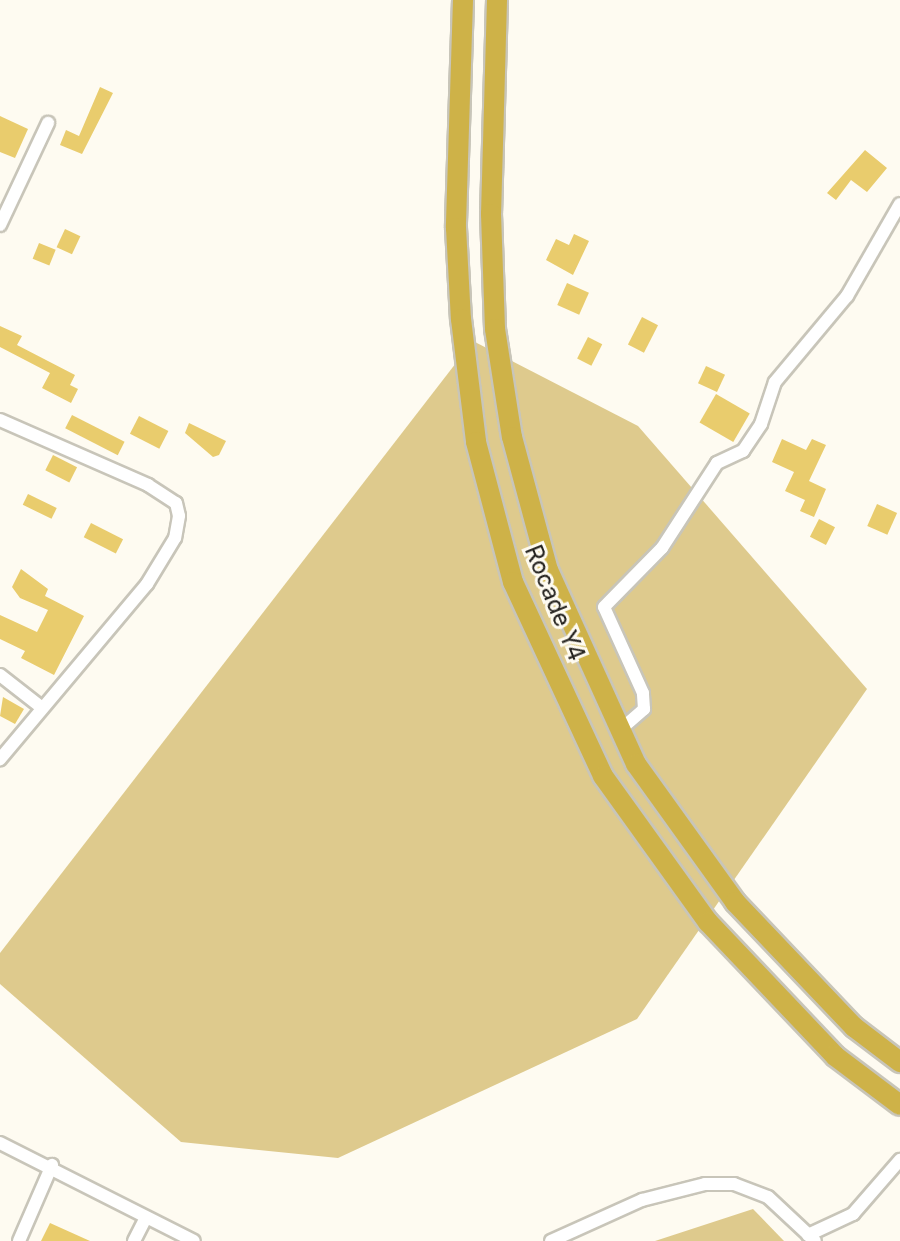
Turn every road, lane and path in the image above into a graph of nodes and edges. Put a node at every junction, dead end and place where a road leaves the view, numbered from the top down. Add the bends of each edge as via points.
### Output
1 (463, 0) edge
2 (497, 0) edge
3 (48, 123) dead end
4 (900, 204) edge
5 (0, 225) edge
6 (0, 420) edge
7 (0, 675) edge
8 (41, 707) junction
9 (620, 730) junction
10 (0, 759) edge
11 (900, 1062) edge
12 (900, 1105) edge
13 (0, 1143) edge
14 (900, 1160) edge
15 (52, 1165) junction
16 (145, 1219) junction
17 (811, 1238) edge
18 (19, 1241) edge
19 (134, 1241) edge
20 (194, 1241) edge
21 (551, 1241) edge

1 - 12 highway, Rocade Y4 via 456,228 461,319 476,442 513,582 603,776 708,922 835,1056
2 - 9 highway, Rocade Y4 via 491,214 495,329 512,437 548,570
3 - 5 street
4 - 9 street via 847,296 775,382 761,424 743,451 717,463 662,548 604,607 643,693 644,709
6 - 8 street via 148,485 176,503 179,516 175,538 147,584
7 - 8 street
8 - 10 street
9 - 11 highway, Rocade Y4 via 636,764 735,902 854,1027
13 - 15 street
14 - 17 street via 853,1214
15 - 16 street
15 - 18 street
16 - 19 street
16 - 20 street
17 - 21 street via 768,1197 734,1184 705,1184 642,1200

